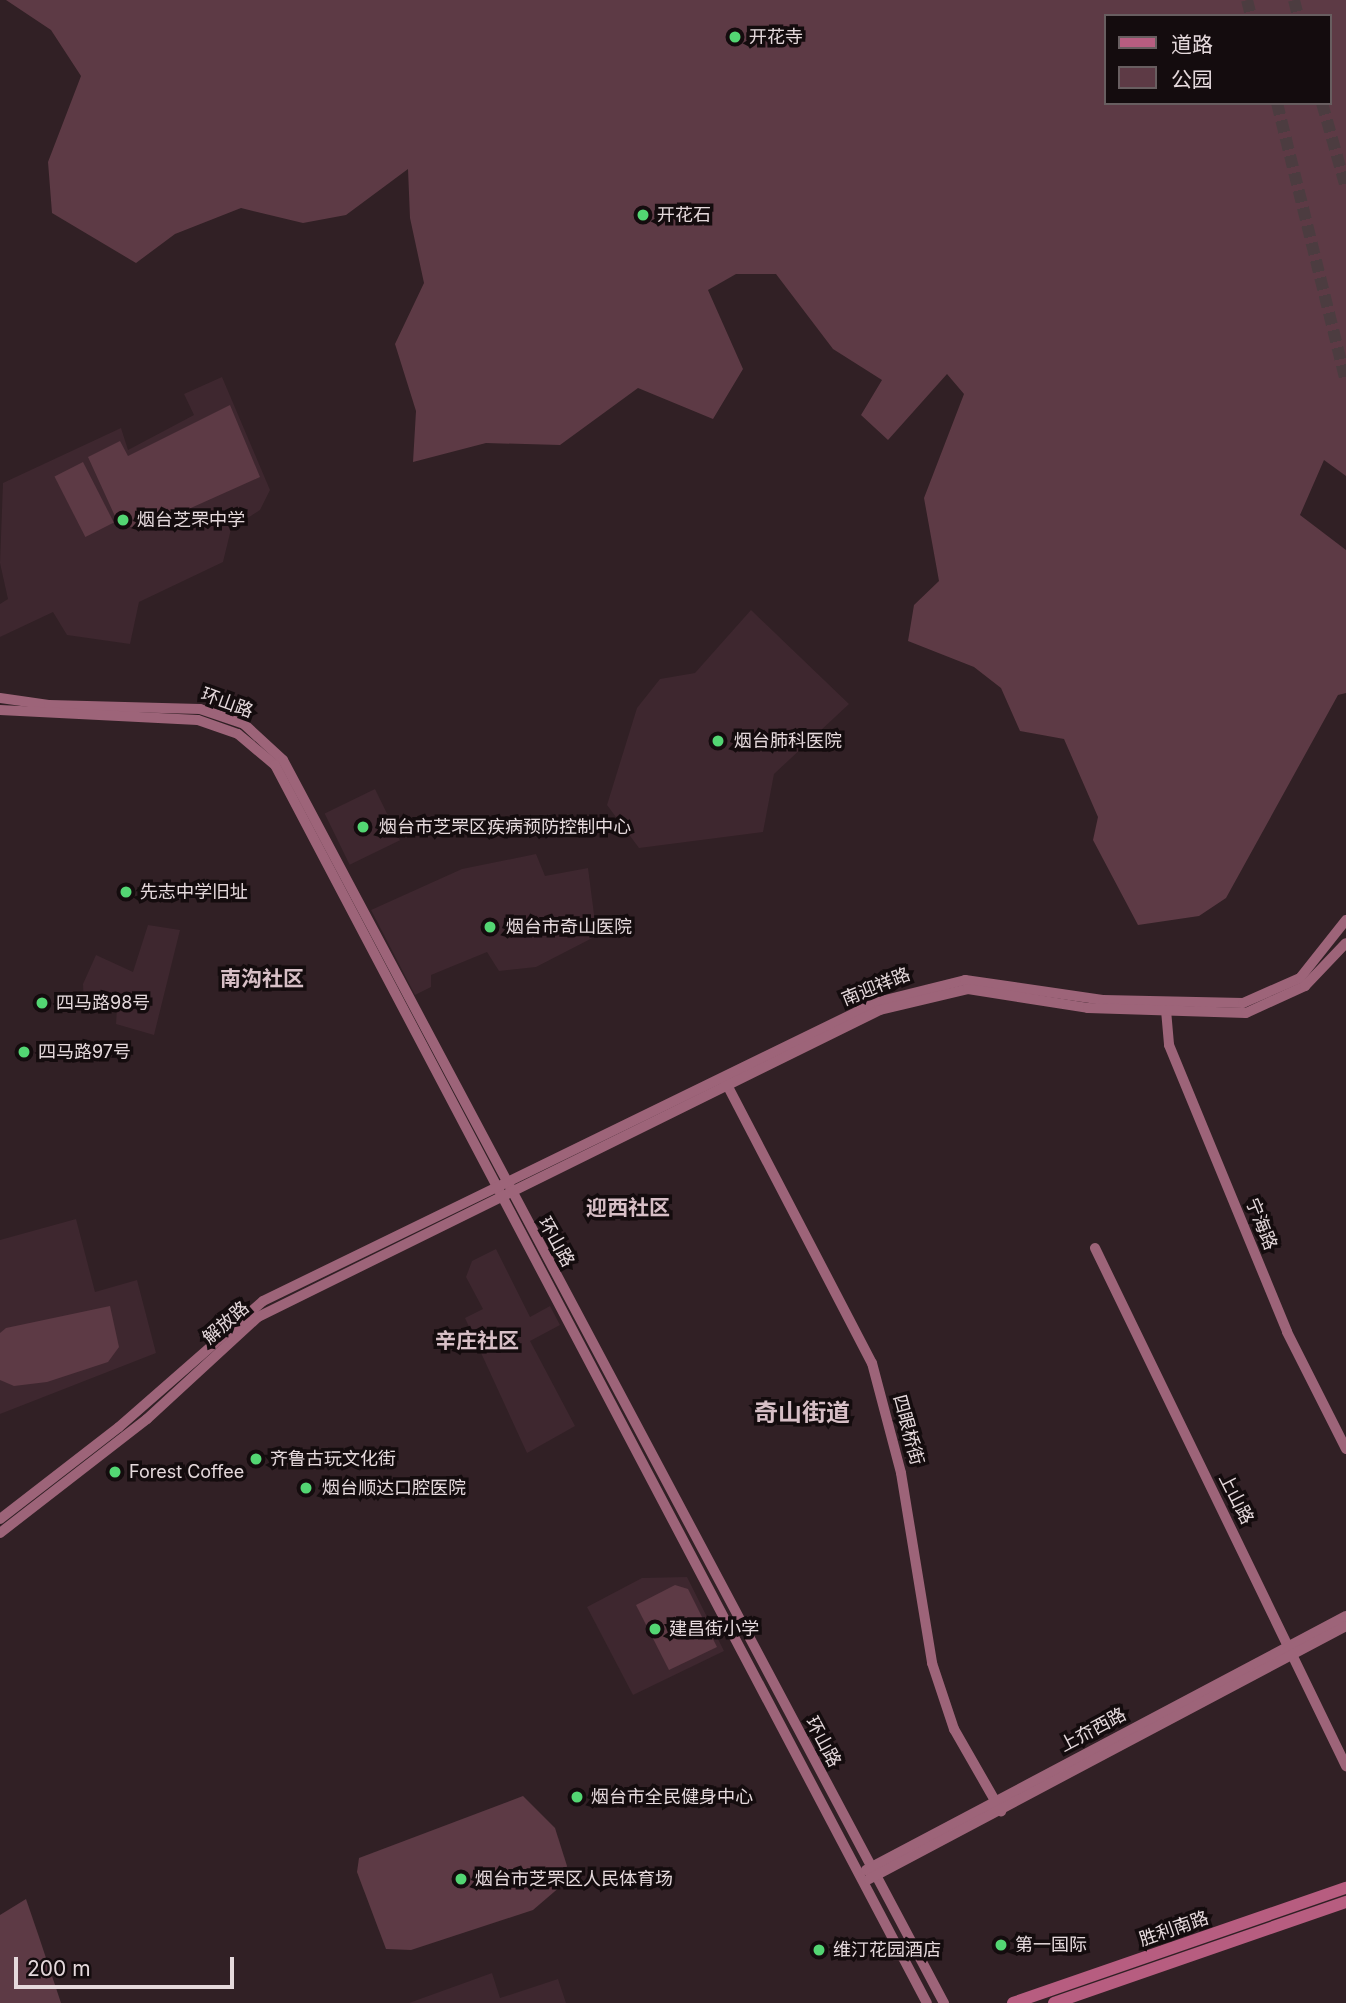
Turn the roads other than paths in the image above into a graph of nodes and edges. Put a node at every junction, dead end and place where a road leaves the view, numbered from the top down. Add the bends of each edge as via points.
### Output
1 (0, 698) edge
2 (0, 710) edge
3 (1346, 920) edge
4 (1346, 943) edge
5 (1166, 1009) junction
6 (724, 1080) junction
7 (502, 1189) junction
8 (1095, 1248) dead end
9 (1346, 1449) edge
10 (0, 1519) edge
11 (0, 1533) edge
12 (1346, 1616) edge
13 (1346, 1626) edge
14 (1289, 1651) junction
15 (1346, 1766) edge
16 (999, 1807) junction
17 (872, 1872) junction
18 (859, 1879) junction
19 (1346, 1888) edge
20 (1346, 1902) edge
21 (903, 1957) junction
22 (918, 2003) edge
23 (926, 2003) edge
24 (944, 2003) edge
25 (1013, 2003) edge
26 (1054, 2003) edge

1 - 7 main road, 环山路 via 49,705 200,709 262,738 291,771
2 - 7 main road, 环山路 via 198,720 238,734 261,751 282,775
3 - 5 main road, 南迎祥路 via 1322,957 1283,989 1243,1003
4 - 5 main road, 南迎祥路 via 1311,981 1267,1007 1222,1016
5 - 6 main road, 南迎祥路 via 983,990 930,994 880,1010
5 - 9 main road, 宁海路 via 1169,1045 1235,1207 1324,1416
6 - 7 main road, 南迎祥路
6 - 16 main road, 四眼桥街 via 872,1363 901,1473 932,1663 954,1728
7 - 10 main road, 解放路 via 253,1308 119,1427
7 - 11 main road, 解放路 via 258,1317 147,1419
7 - 17 main road, 环山路
7 - 18 main road, 环山路
8 - 14 main road, 上山路
12 - 14 main road, 上夼西路
13 - 14 main road, 上夼西路
14 - 15 main road, 上山路
14 - 16 main road, 上夼西路
16 - 17 main road, 上夼西路
17 - 18 main road, 上夼西路
17 - 24 main road, 环山路
18 - 21 main road, 环山路
19 - 25 main road, 胜利南路
20 - 26 main road, 胜利南路
21 - 22 main road
21 - 23 main road, 环山路

